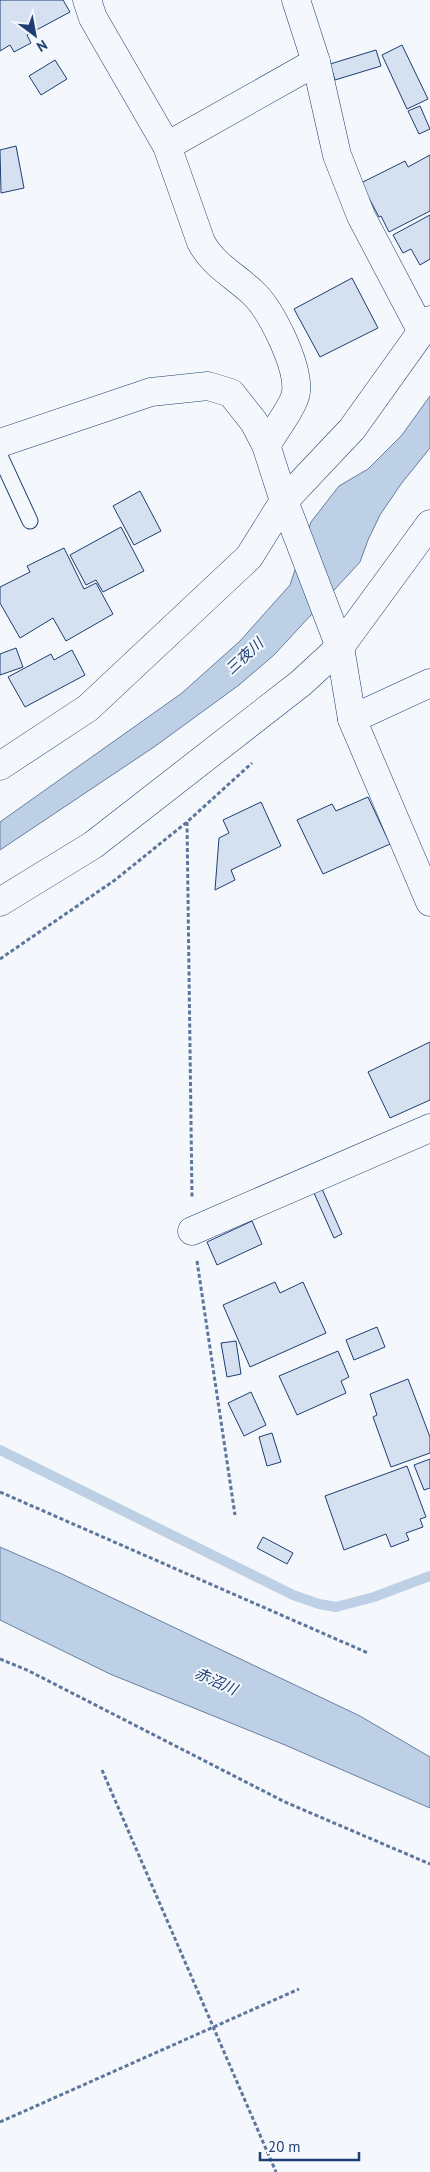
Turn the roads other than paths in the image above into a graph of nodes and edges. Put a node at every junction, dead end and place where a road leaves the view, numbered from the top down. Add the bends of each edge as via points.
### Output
1 (87, 0) edge
2 (296, 0) edge
3 (316, 62) junction
4 (168, 146) junction
5 (426, 326) edge
6 (0, 442) edge
7 (266, 445) junction
8 (0, 456) edge
9 (284, 501) junction
10 (30, 521) dead end
11 (430, 524) edge
12 (340, 647) junction
13 (430, 683) edge
14 (352, 719) junction
15 (0, 766) edge
16 (0, 902) edge
17 (430, 902) edge
18 (430, 1128) edge
19 (192, 1231) road end

1 - 4 street via 92,18
2 - 3 street
3 - 4 street
3 - 5 street via 337,155 358,208
4 - 7 street via 200,242 207,254 254,293 290,355 296,393
5 - 9 street via 352,429
6 - 7 street via 151,392 208,386 231,393 254,422
7 - 9 street
8 - 10 lane
9 - 12 street
9 - 15 street via 249,557 116,682 88,708
11 - 12 street
12 - 14 street
12 - 16 street via 301,683 93,845
13 - 14 street
14 - 17 street
18 - 19 street

